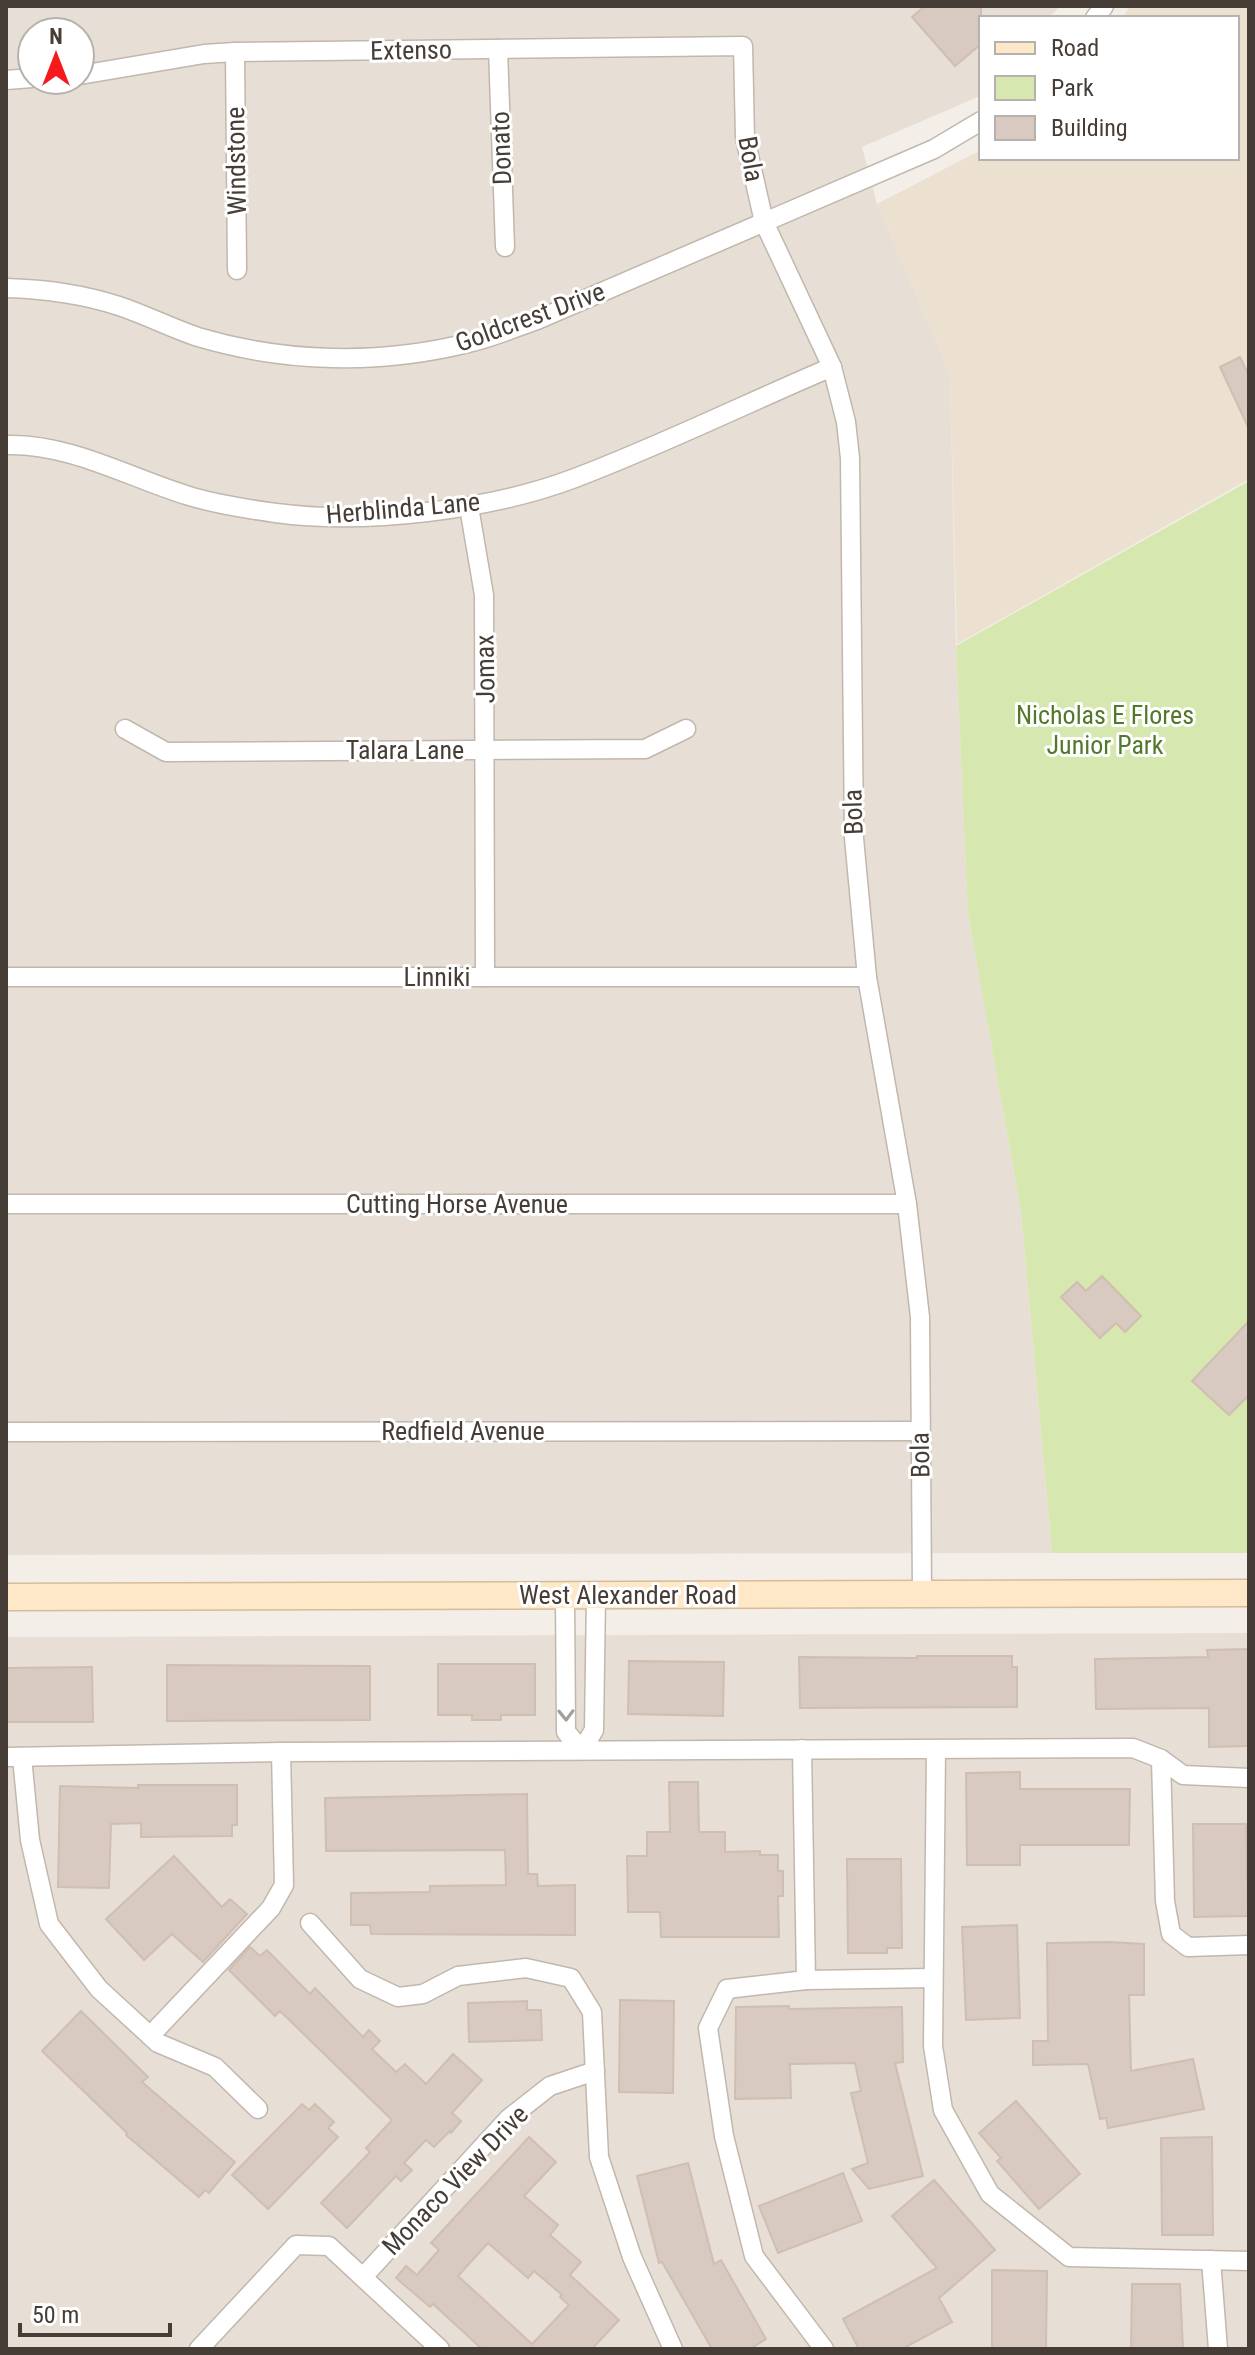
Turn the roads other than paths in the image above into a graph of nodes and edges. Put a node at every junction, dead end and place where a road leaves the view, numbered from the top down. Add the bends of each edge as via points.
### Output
1 (743, 46) joint
2 (498, 49) junction
3 (235, 52) junction
4 (96, 72) edge
5 (979, 122) edge
6 (764, 222) junction
7 (505, 247) dead end
8 (237, 270) dead end
9 (6, 288) edge
10 (832, 367) junction
11 (6, 445) edge
12 (469, 507) junction
13 (125, 729) dead end
14 (686, 729) dead end
15 (485, 749) junction
16 (6, 977) edge
17 (485, 977) junction
18 (867, 977) junction
19 (6, 1204) edge
20 (907, 1204) junction
21 (920, 1431) junction
22 (6, 1432) edge
23 (922, 1593) junction
24 (1249, 1593) edge
25 (565, 1595) junction
26 (596, 1595) junction
27 (6, 1597) edge
28 (802, 1749) junction
29 (936, 1749) junction
30 (582, 1750) junction
31 (281, 1752) junction
32 (14, 1757) edge
33 (1161, 1759) junction
34 (1249, 1778) edge
35 (310, 1923) dead end
36 (1249, 1945) edge
37 (933, 1978) junction
38 (806, 1980) junction
39 (150, 2036) junction
40 (595, 2071) junction
41 (258, 2109) dead end
42 (1211, 2260) junction
43 (1249, 2261) edge
44 (363, 2277) junction
45 (199, 2349) edge
46 (440, 2349) edge
47 (673, 2349) edge
48 (824, 2349) edge
49 (1218, 2349) edge

1 - 2 street, Extenso
1 - 6 street, Bola via 745,138
2 - 3 street, Extenso
2 - 7 street, Donato
3 - 4 street, Extenso
3 - 8 street, Windstone
5 - 6 street, Goldcrest Drive via 934,149
6 - 9 street, Goldcrest Drive via 537,320 422,353 321,359 245,349 52,289
6 - 10 street, Bola
10 - 12 street, Herblinda Lane via 573,479
10 - 18 street, Bola via 850,458 853,824
11 - 12 street, Herblinda Lane via 73,455 189,496 277,513 344,518
12 - 15 street, Jomax via 484,595
13 - 15 street, Talara Lane via 166,752
14 - 15 street, Talara Lane via 645,749
15 - 17 street, Jomax
16 - 17 street, Linniki
17 - 18 street, Linniki
18 - 20 street, Bola
19 - 20 street, Cutting Horse Avenue
20 - 21 street, Bola via 920,1317
21 - 22 street, Redfield Avenue
21 - 23 street, Bola
23 - 24 main road, West Alexander Road
23 - 26 main road, West Alexander Road
25 - 26 main road, West Alexander Road
25 - 27 main road, West Alexander Road
25 -> 30 street via 566,1732
26 - 30 street via 594,1730
28 - 29 street
28 - 30 street
28 - 38 street
29 - 33 street via 1133,1748
29 - 37 street
30 - 31 street
31 - 32 street
31 - 39 street via 284,1885 271,1908
32 - 39 street via 49,1924 99,1989
33 - 34 street via 1183,1775
33 - 36 street via 1165,1901 1171,1934 1188,1947
35 - 40 street via 360,1979 398,1997 423,1994 458,1976 526,1968 571,1978 592,2012
37 - 38 street
37 - 42 street via 933,2046 943,2110 990,2194 1069,2257
38 - 48 street via 727,1989 708,2028 724,2136 754,2256
39 - 41 street via 215,2067
40 - 44 street, Monaco View Drive via 550,2086 508,2119
40 - 47 street via 599,2157 632,2257
42 - 43 street
42 - 49 street
44 - 45 street via 329,2246 296,2245
44 - 46 street

